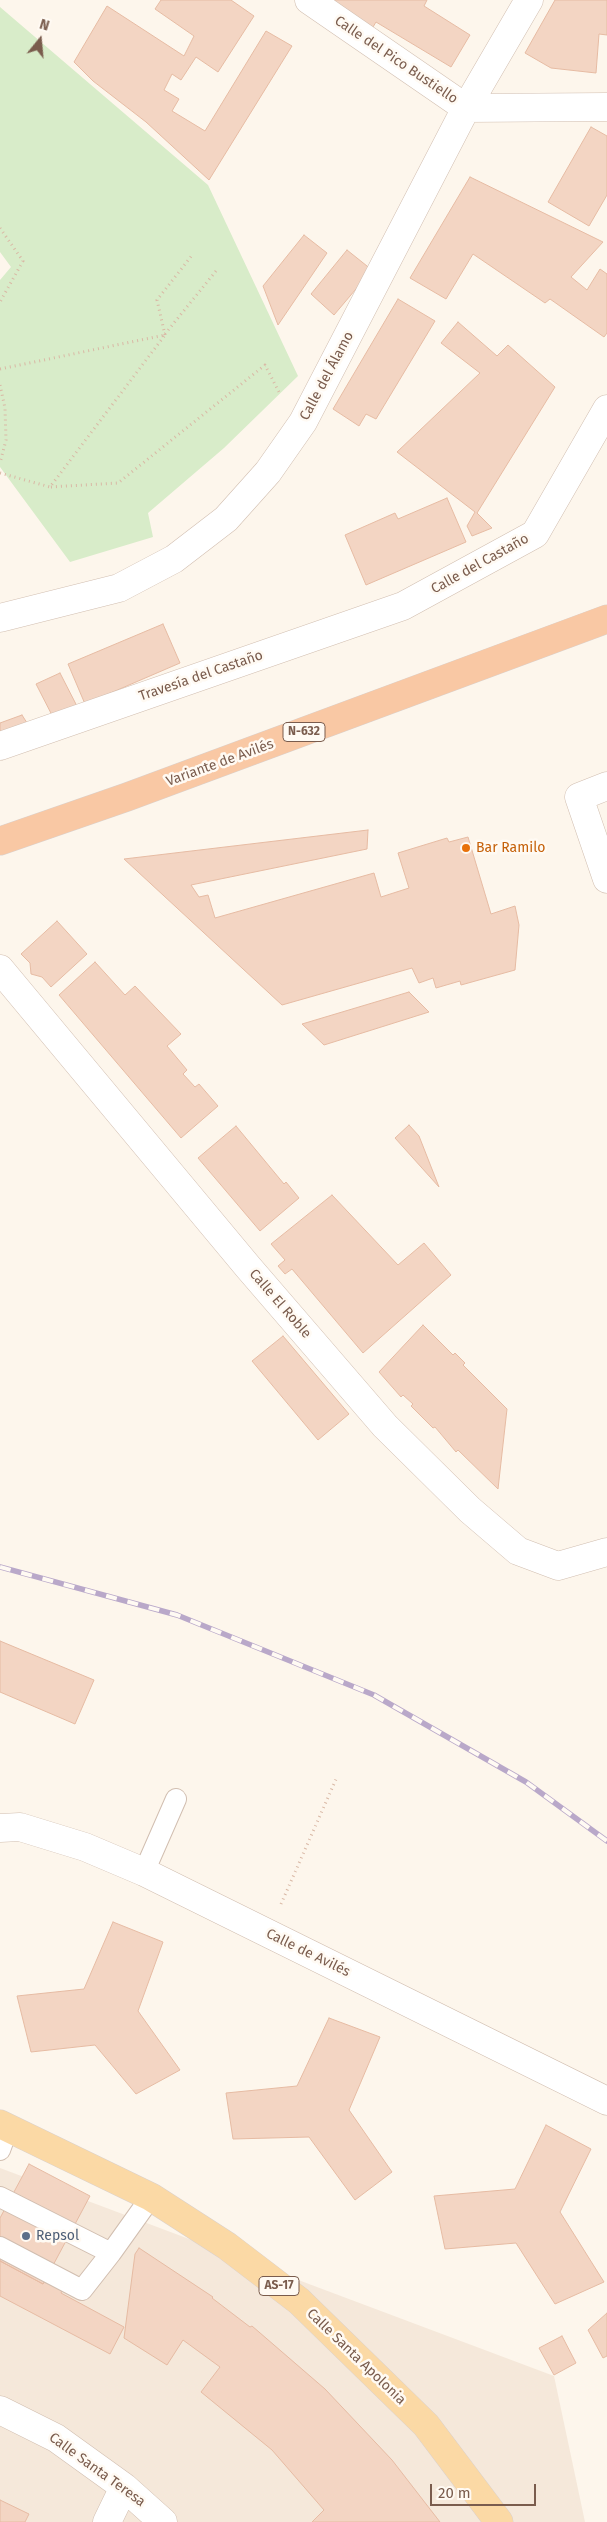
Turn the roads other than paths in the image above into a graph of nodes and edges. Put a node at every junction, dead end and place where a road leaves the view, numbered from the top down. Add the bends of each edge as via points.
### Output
1 (309, 0) edge
2 (529, 0) edge
3 (607, 107) edge
4 (466, 108) junction
5 (607, 409) edge
6 (403, 606) joint
7 (0, 618) edge
8 (607, 619) edge
9 (0, 746) edge
10 (607, 786) edge
11 (0, 841) edge
12 (605, 863) edge
13 (0, 969) edge
14 (607, 1552) edge
15 (176, 1799) dead end
16 (0, 1828) edge
17 (144, 1872) junction
18 (607, 2101) edge
19 (3, 2134) edge
20 (0, 2197) edge
21 (151, 2197) junction
22 (0, 2247) edge
23 (111, 2253) junction
24 (0, 2410) edge
25 (124, 2487) junction
26 (107, 2522) edge
27 (163, 2522) edge
28 (499, 2522) edge

1 - 4 street, Calle del Pico Bustiello
2 - 4 street, Calle del Álamo
3 - 4 street, Calle del Pico Bustiello
4 - 7 street, Calle del Álamo via 303,422 268,472 226,519 174,559 119,588
5 - 6 street, Calle del Castaño via 535,534
6 - 9 street, Travesía del Castaño
8 - 11 highway, Variante de Avilés / N-632
10 - 12 street via 579,797
13 - 14 street, Calle El Roble via 385,1426 470,1510 518,1551 558,1566
15 - 17 lane
16 - 17 street, Calle de Avilés via 20,1828 86,1847
17 - 18 street, Calle de Avilés
19 - 21 main road, Calle Santa Apolonia / AS-17
20 - 23 lane
21 - 23 lane
21 - 28 main road, Calle Santa Apolonia / AS-17 via 228,2246 299,2301 426,2425
22 - 23 lane via 82,2290
24 - 25 street, Calle Santa Teresa via 56,2438
25 - 26 street
25 - 27 street, Calle Santa Teresa

